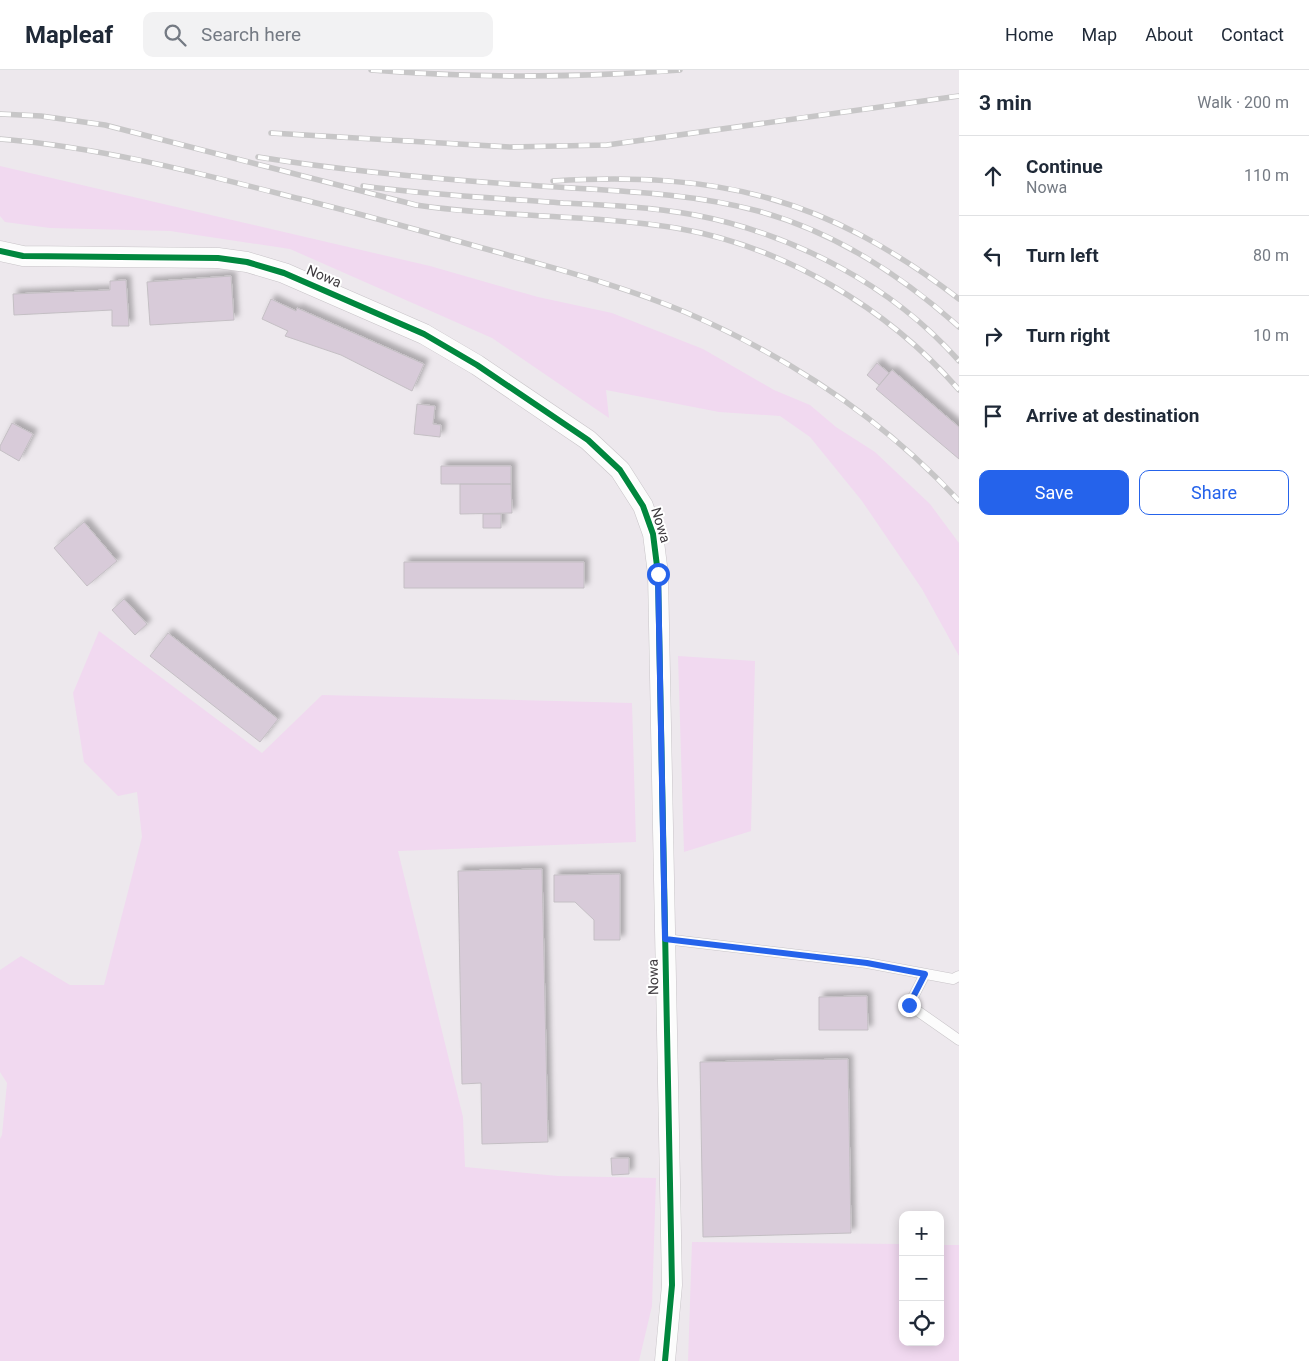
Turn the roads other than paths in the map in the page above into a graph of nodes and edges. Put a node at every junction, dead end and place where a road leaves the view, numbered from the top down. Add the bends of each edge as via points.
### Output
1 (0, 251) edge
2 (665, 939) junction
3 (925, 974) junction
4 (959, 976) edge
5 (959, 1040) edge
6 (665, 1361) edge

1 - 2 street, Nowa via 24,256 218,258 272,268 376,311 443,344 573,429 611,459 643,506 651,525 657,556
2 - 3 lane via 867,963
2 - 6 street, Nowa via 672,1280
3 - 4 lane via 953,979
3 - 5 lane via 909,1005

